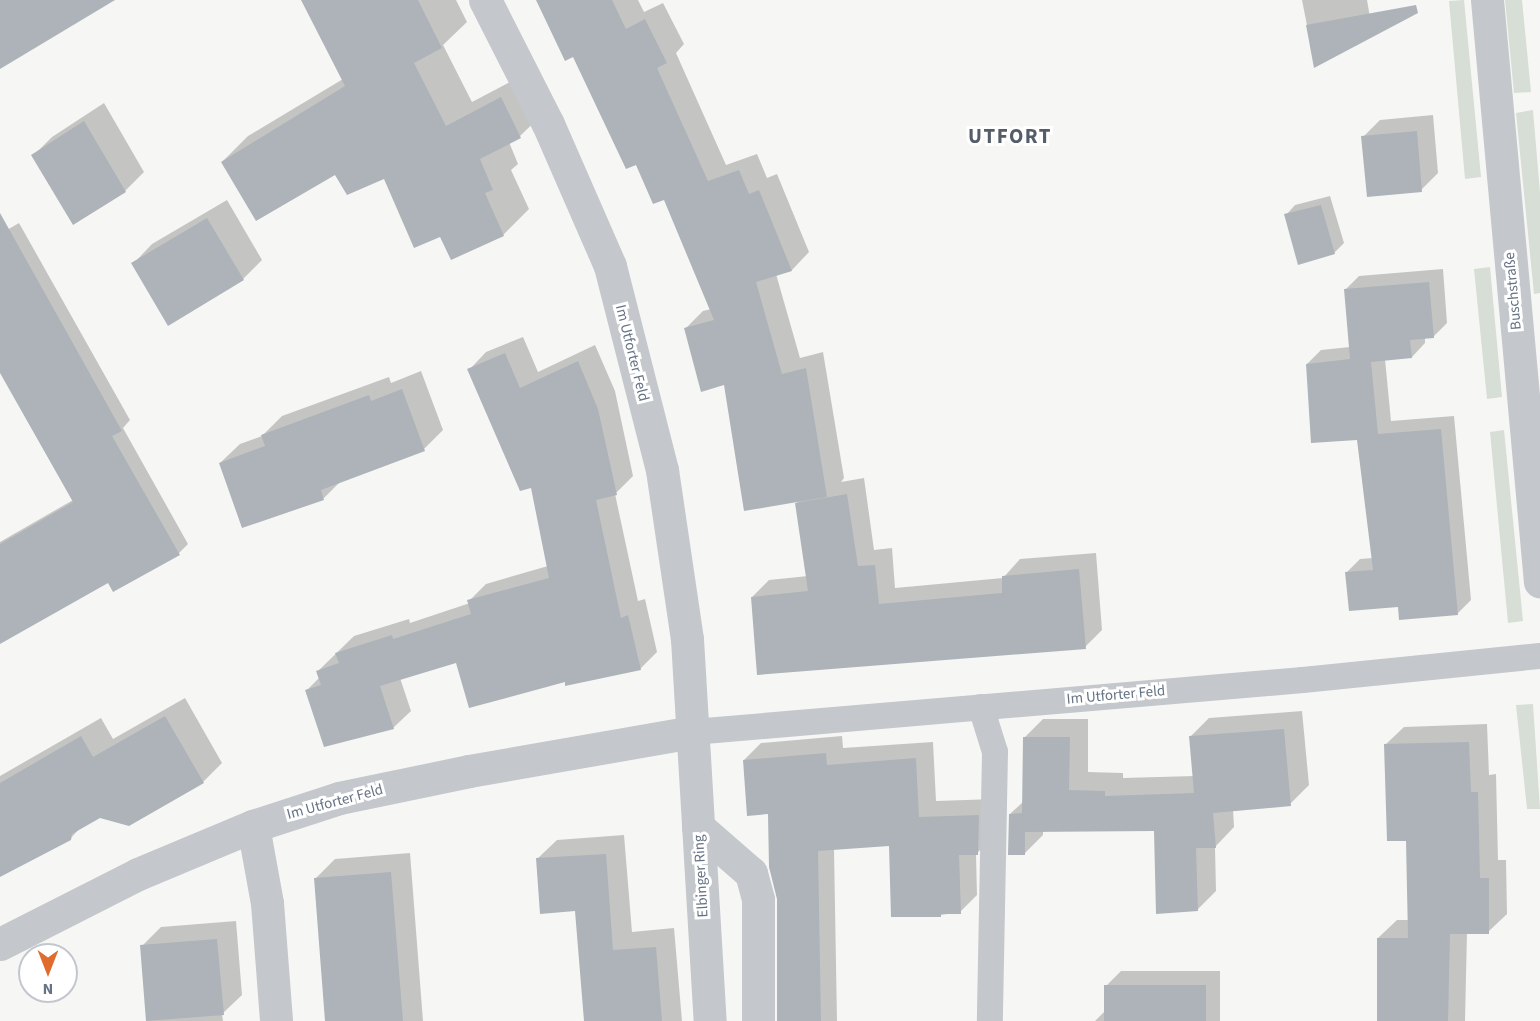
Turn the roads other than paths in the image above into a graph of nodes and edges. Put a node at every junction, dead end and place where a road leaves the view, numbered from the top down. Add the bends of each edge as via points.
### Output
1 (485, 0) edge
2 (1486, 0) edge
3 (1540, 582) edge
4 (1540, 656) edge
5 (981, 707) junction
6 (693, 732) junction
7 (253, 826) junction
8 (698, 827) junction
9 (0, 944) edge
10 (276, 1021) edge
11 (710, 1021) edge
12 (758, 1021) edge
13 (990, 1021) edge

1 - 6 street, Im Utforter Feld via 548,124 610,267 662,470 687,639
2 - 3 street, Buschstraße
4 - 5 lane, Im Utforter Feld
5 - 6 lane, Im Utforter Feld
5 - 13 lane via 995,752
6 - 7 street, Im Utforter Feld via 361,793
6 - 8 street, Elbinger Ring
7 - 9 street, Im Utforter Feld via 138,874
7 - 10 street via 267,903
8 - 11 street, Elbinger Ring
8 - 12 street via 751,873 758,899

